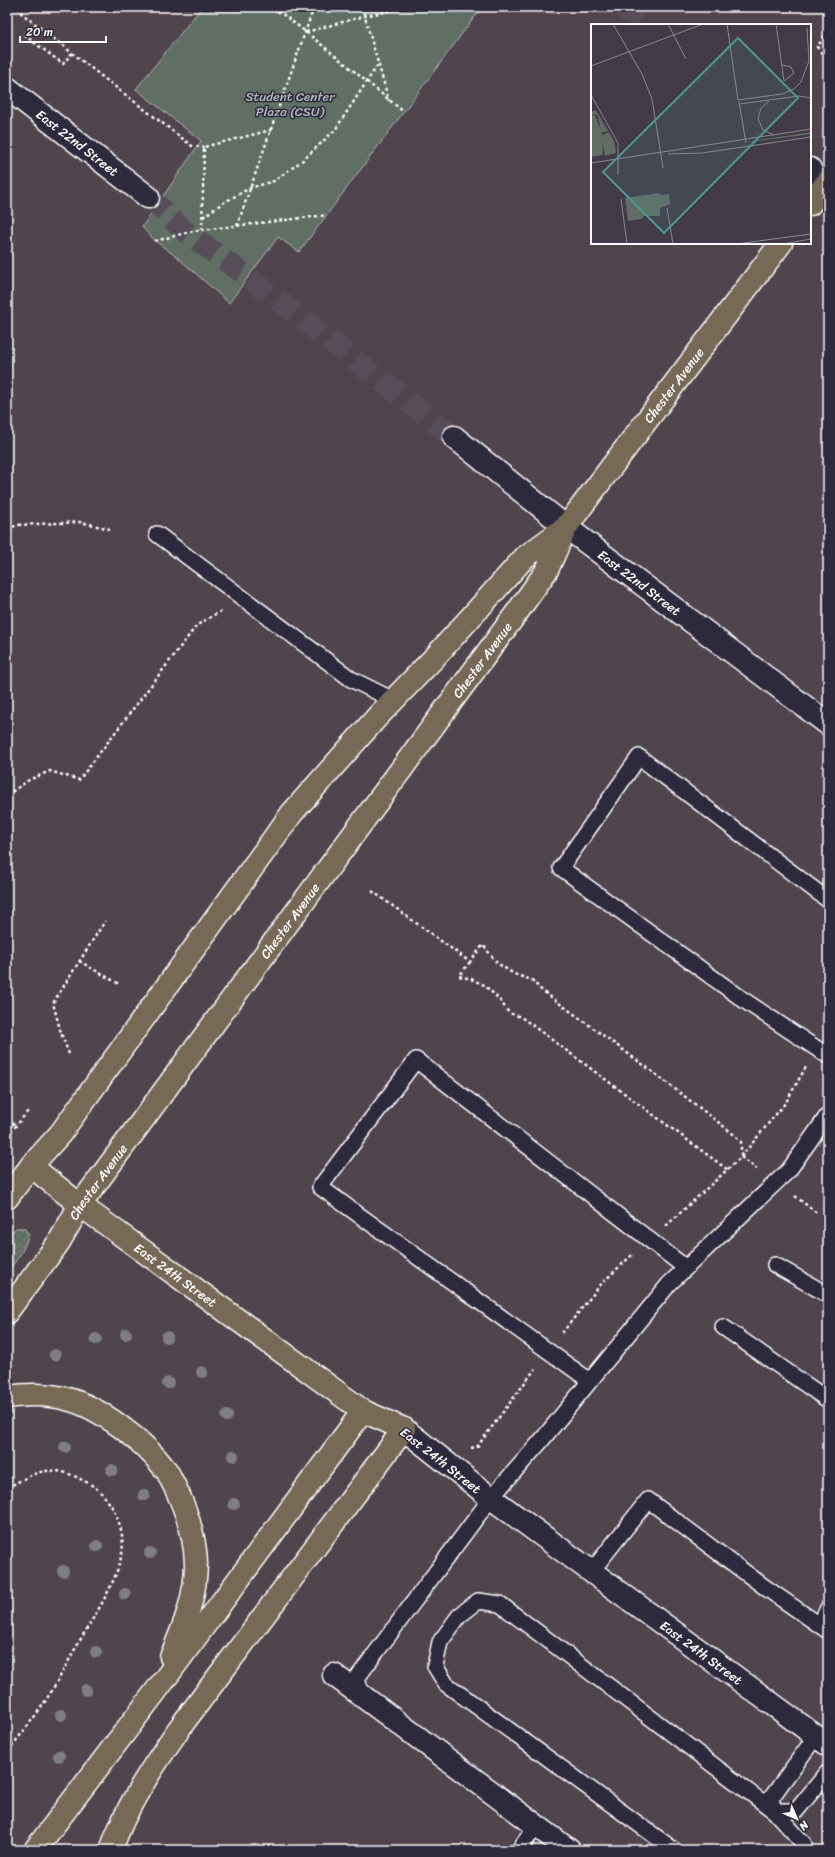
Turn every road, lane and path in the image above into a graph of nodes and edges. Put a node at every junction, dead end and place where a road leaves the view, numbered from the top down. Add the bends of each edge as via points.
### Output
1 (16, 7) edge
2 (273, 7) edge
3 (314, 7) edge
4 (362, 7) edge
5 (408, 7) edge
6 (365, 16) junction
7 (306, 32) junction
8 (828, 32) edge
9 (24, 35) dead end
10 (72, 53) junction
11 (828, 61) edge
12 (379, 63) junction
13 (367, 82) junction
14 (7, 88) edge
15 (390, 101) junction
16 (404, 112) dead end
17 (271, 130) junction
18 (204, 147) junction
19 (811, 171) edge
20 (250, 188) junction
21 (822, 195) edge
22 (148, 197) tunnel mouth
23 (327, 215) dead end
24 (203, 216) junction
25 (237, 226) junction
26 (202, 230) junction
27 (155, 241) dead end
28 (780, 244) edge
29 (454, 437) tunnel mouth
30 (566, 527) junction
31 (7, 529) edge
32 (110, 529) dead end
33 (157, 534) dead end
34 (221, 610) dead end
35 (393, 700) junction
36 (828, 724) edge
37 (7, 795) edge
38 (372, 891) dead end
39 (828, 900) edge
40 (105, 921) dead end
41 (79, 961) junction
42 (470, 962) junction
43 (118, 984) dead end
44 (822, 1052) edge
45 (69, 1054) dead end
46 (28, 1111) dead end
47 (828, 1115) edge
48 (7, 1120) edge
49 (16, 1125) junction
50 (7, 1137) edge
51 (741, 1157) junction
52 (31, 1166) junction
53 (728, 1170) junction
54 (7, 1198) edge
55 (80, 1205) junction
56 (650, 1240) junction
57 (775, 1265) dead end
58 (686, 1268) junction
59 (828, 1295) edge
60 (7, 1312) edge
61 (723, 1328) dead end
62 (549, 1352) junction
63 (590, 1381) junction
64 (7, 1397) edge
65 (828, 1400) edge
66 (363, 1411) junction
67 (404, 1429) junction
68 (471, 1448) dead end
69 (7, 1488) edge
70 (491, 1498) junction
71 (591, 1572) junction
72 (828, 1608) edge
73 (824, 1628) edge
74 (334, 1675) dead end
75 (156, 1691) junction
76 (361, 1696) junction
77 (822, 1740) edge
78 (7, 1752) edge
79 (828, 1772) edge
80 (774, 1811) junction
81 (535, 1828) junction
82 (35, 1850) edge
83 (111, 1850) edge
84 (519, 1850) edge
85 (562, 1850) edge
86 (569, 1850) edge
87 (674, 1850) edge
88 (801, 1850) edge

1 - 10 path
2 - 7 path
3 - 7 path
4 - 6 path
5 - 6 path
6 - 7 path
6 - 12 path
7 - 13 path
7 - 17 path
8 - 11 path via 817,47
9 - 10 path via 63,64
10 - 18 path via 192,146
12 - 13 path
12 - 15 path
13 - 15 path
13 - 20 path via 335,130 303,160 274,181
14 - 22 street, East 22nd Street
15 - 16 path
17 - 18 path
17 - 20 path
18 - 24 path
19 - 21 street
20 - 24 path
20 - 25 path
23 - 25 path
24 - 26 path
25 - 26 path
26 - 27 path
28 - 30 main road, Chester Avenue
29 - 30 street, East 22nd Street
30 - 35 main road, Chester Avenue via 525,557
30 - 36 street, East 22nd Street
30 - 55 main road, Chester Avenue via 547,570 518,611
31 - 32 path via 18,525 80,522
33 - 35 lane via 351,679
34 - 37 path via 196,625 79,780 50,770
35 - 52 main road, Chester Avenue via 292,813 60,1134
38 - 42 path
39 - 44 lane via 639,757 561,868 745,1001
40 - 41 path
41 - 43 path
41 - 45 path via 54,1003
42 - 51 path via 483,945 497,963 514,974 532,980 540,989 731,1132 741,1142
42 - 53 path via 459,976 484,985 509,1013 520,1017
44 - 51 path via 786,1102
46 - 49 path
47 - 58 lane via 789,1170
48 - 49 path
49 - 50 path
51 - 53 path
52 - 54 main road, Chester Avenue
52 - 55 main road, East 24th Street
53 - 56 path
55 - 60 main road, Chester Avenue via 59,1242
55 - 66 main road, East 24th Street
56 - 58 lane
56 - 62 path via 624,1261 602,1284
56 - 62 lane via 416,1060 320,1186
57 - 59 lane
58 - 63 lane via 669,1284
61 - 65 lane
62 - 63 lane
62 - 68 path via 477,1447
63 - 70 lane
64 - 75 main road via 44,1395 68,1399 85,1406 106,1416 136,1438 166,1469 185,1507 191,1531 196,1562 195,1587 188,1616
66 - 67 main road, East 24th Street
66 - 75 main road
67 - 70 street, East 24th Street
67 - 83 main road via 178,1730 146,1777 118,1830
69 - 78 path via 37,1472 48,1470 72,1474 92,1485 106,1499 119,1522 123,1536 122,1553 102,1603 42,1706
70 - 71 street, East 24th Street
70 - 76 lane via 357,1678
71 - 73 lane via 648,1500
71 - 77 street, East 24th Street
72 - 73 lane
74 - 76 street
75 - 82 main road
76 - 81 street
77 - 80 lane via 770,1798
79 - 80 lane via 796,1811
80 - 87 lane via 500,1604 478,1601 459,1616 440,1642 435,1666 446,1684
80 - 88 lane via 804,1844
81 - 84 lane
81 - 85 lane
81 - 86 street

